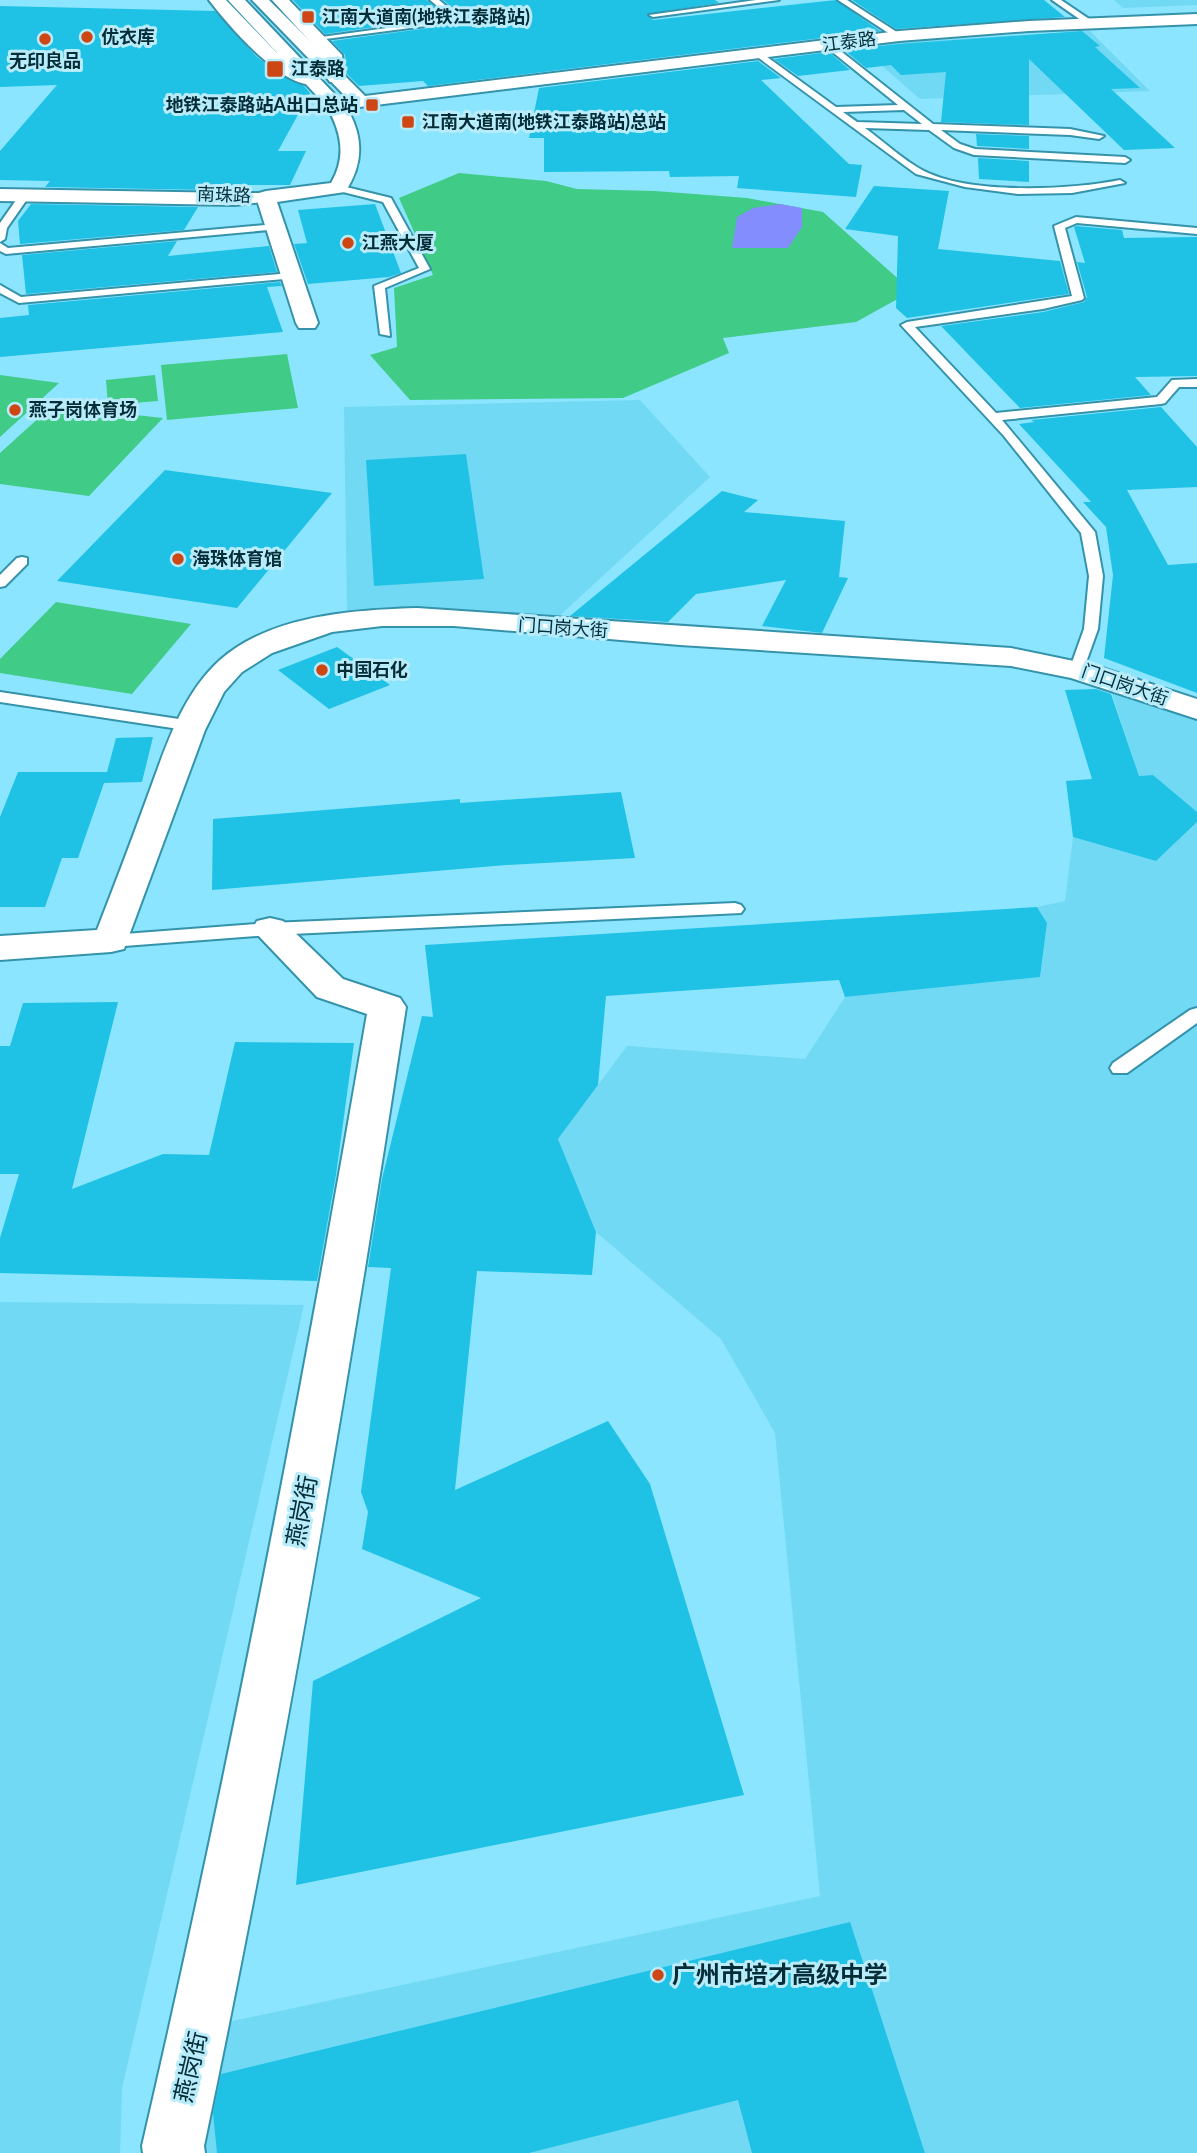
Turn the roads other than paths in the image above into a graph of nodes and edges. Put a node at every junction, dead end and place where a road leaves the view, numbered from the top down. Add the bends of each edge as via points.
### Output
1 (217, 0) edge
2 (236, 0) edge
3 (260, 0) edge
4 (280, 0) edge
5 (434, 0) edge
6 (775, 0) edge
7 (842, 0) edge
8 (1056, 0) edge
9 (653, 15) dead end
10 (1197, 19) edge
11 (1091, 23) junction
12 (899, 36) junction
13 (318, 38) junction
14 (297, 40) junction
15 (275, 42) junction
16 (256, 44) junction
17 (828, 44) junction
18 (756, 53) junction
19 (336, 78) junction
20 (311, 80) junction
21 (361, 102) junction
22 (335, 104) junction
23 (905, 107) junction
24 (835, 110) junction
25 (855, 125) junction
26 (931, 127) junction
27 (1099, 136) dead end
28 (1125, 160) dead end
29 (1120, 183) dead end
30 (338, 188) junction
31 (0, 192) edge
32 (25, 195) junction
33 (266, 197) junction
34 (276, 227) junction
35 (1197, 231) edge
36 (0, 239) edge
37 (3, 252) edge
38 (291, 276) junction
39 (0, 288) edge
40 (307, 323) dead end
41 (386, 334) dead end
42 (1197, 383) edge
43 (994, 417) junction
44 (22, 561) dead end
45 (0, 583) edge
46 (1077, 668) junction
47 (0, 697) edge
48 (1197, 710) edge
49 (192, 726) junction
50 (735, 909) dead end
51 (270, 929) junction
52 (111, 940) junction
53 (0, 948) edge
54 (1197, 1014) edge
55 (1120, 1068) dead end
56 (174, 2153) edge

1 - 16 street
2 - 15 street
3 - 14 street
4 - 13 street
5 - 13 lane via 460,21
6 - 9 lane
7 - 12 lane
8 - 11 lane
10 - 11 street, 江泰路
11 - 12 street, 江泰路
12 - 17 street, 江泰路
13 - 14 street
13 - 19 street via 336,59
14 - 15 street
14 - 19 street
15 - 16 street
15 - 20 street
16 - 20 street via 285,68
17 - 18 street, 江泰路
17 - 23 lane
18 - 21 street, 江泰路
18 - 24 lane
19 - 21 street
20 - 22 street
21 - 22 street, 江泰路
22 - 30 street via 351,139 349,169
23 - 24 lane
23 - 26 lane
24 - 25 lane
25 - 26 lane
25 - 29 lane via 919,172 950,181 1009,189 1090,190
26 - 27 lane
26 - 28 lane via 974,152
30 - 33 street
30 - 41 lane via 387,200 425,269 379,286
31 - 32 street, 南珠路
31 - 33 street, 南珠路
32 - 33 street, 南珠路
32 - 36 lane via 2,228
33 - 34 street
34 - 37 lane
34 - 38 street
35 - 43 lane via 1076,220 1059,226 1078,298 908,325
38 - 39 lane via 19,300
38 - 40 street
42 - 43 lane via 1176,383 1161,400
43 - 46 lane via 1088,532 1095,590 1091,629
44 - 45 lane
46 - 48 street, 门口岗大街
46 - 49 street, 门口岗大街 via 1011,657 381,618 317,627 256,650 219,678
47 - 49 lane
49 - 52 street, 门口岗大街
50 - 51 lane
51 - 52 lane
51 - 56 street, 燕岗街 via 330,988 387,1007 329,1366 238,1851
52 - 53 street
54 - 55 lane

